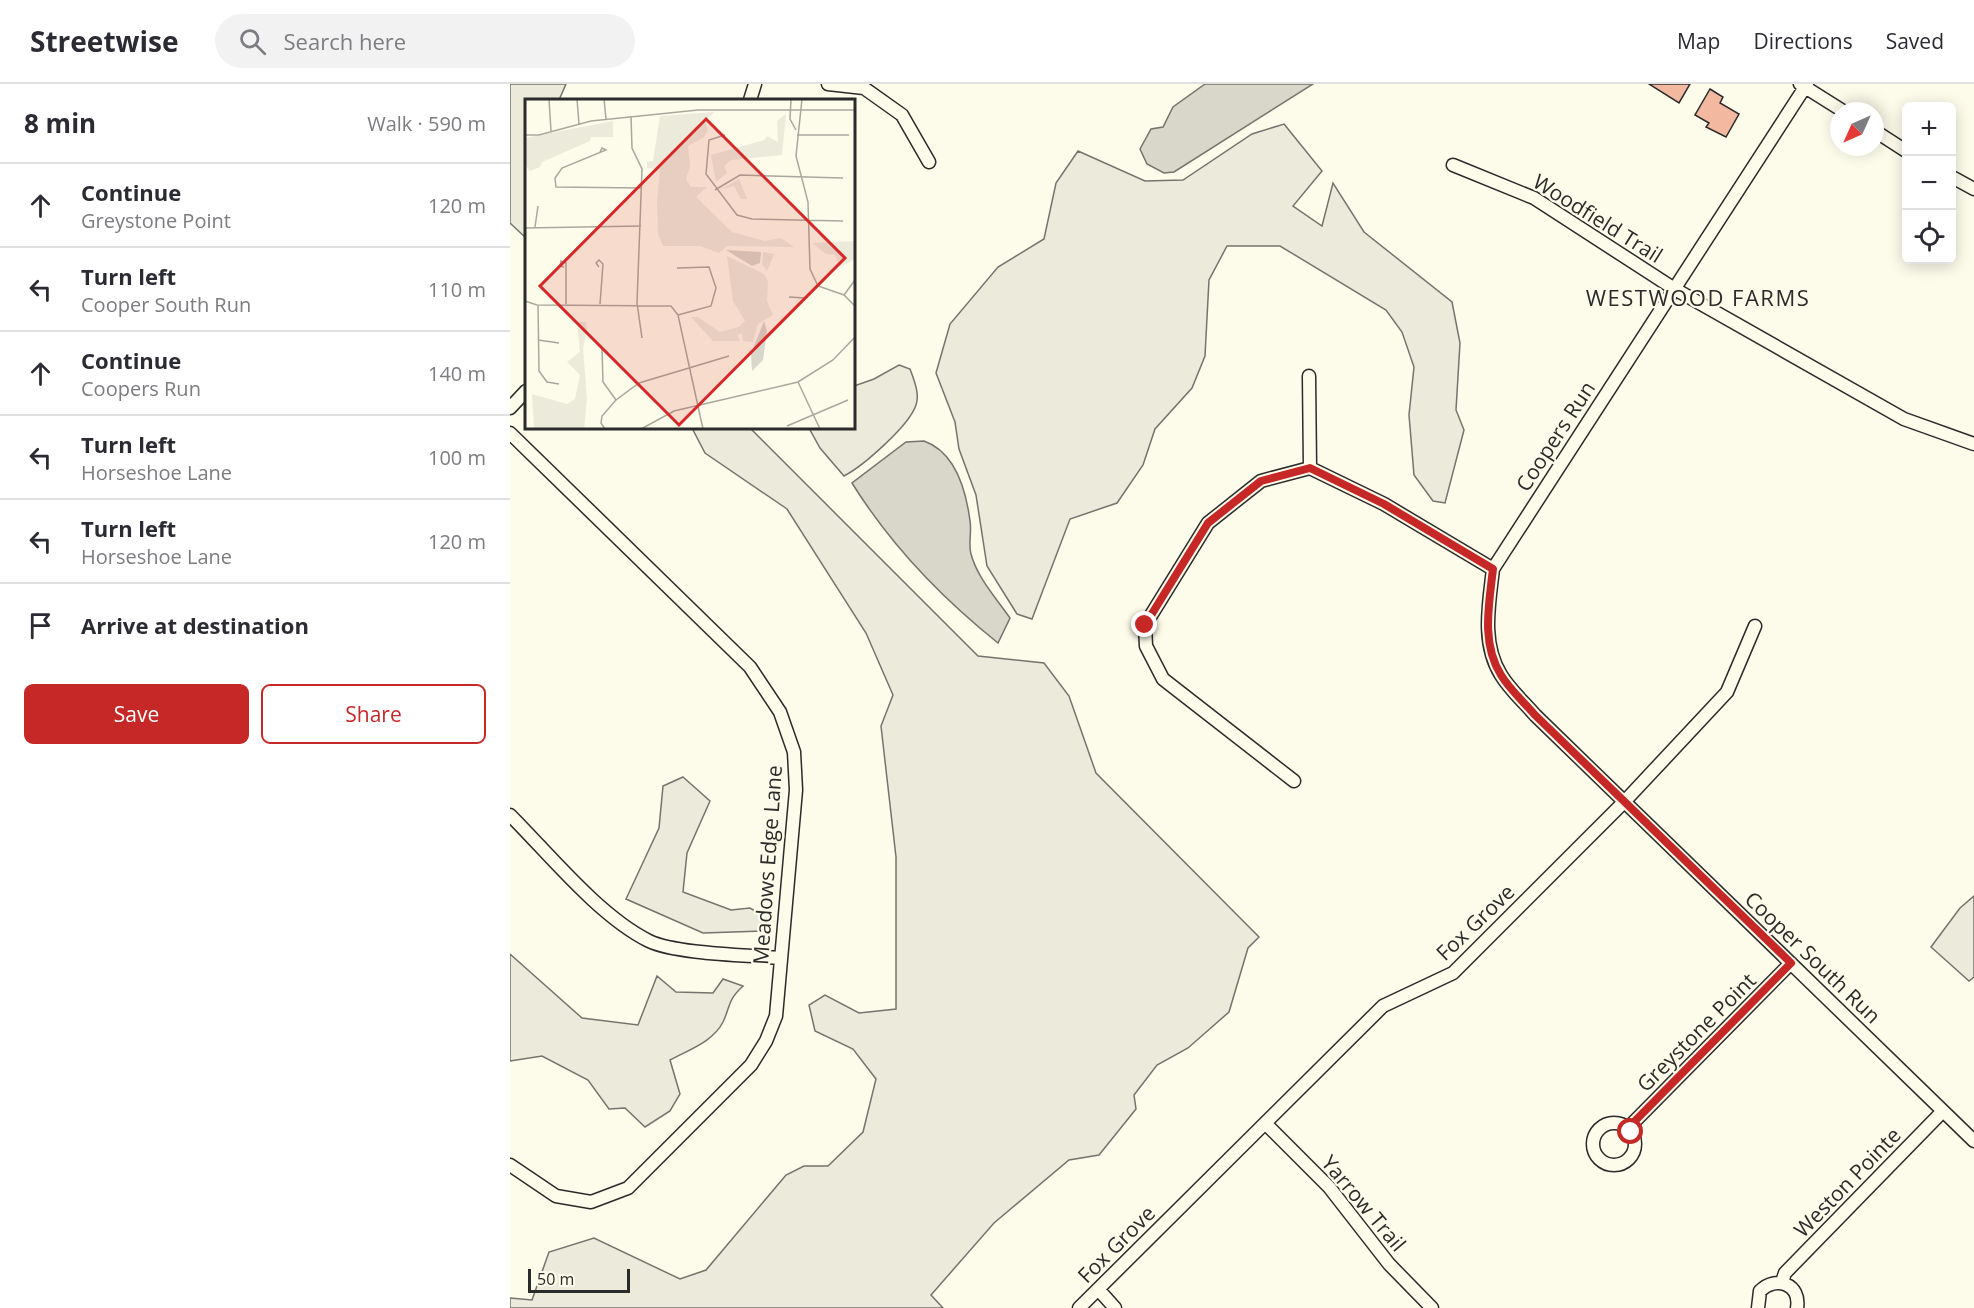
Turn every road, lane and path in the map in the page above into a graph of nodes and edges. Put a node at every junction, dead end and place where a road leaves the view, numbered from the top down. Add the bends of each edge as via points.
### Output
1 (755, 84) edge
2 (828, 84) edge
3 (1804, 85) edge
4 (750, 99) edge
5 (1830, 102) edge
6 (1884, 137) edge
7 (1902, 148) edge
8 (929, 162) dead end
9 (1453, 165) dead end
10 (1956, 179) edge
11 (1974, 189) edge
12 (1673, 288) junction
13 (1310, 376) dead end
14 (525, 392) edge
15 (510, 408) edge
16 (510, 433) edge
17 (1974, 444) edge
18 (1310, 468) junction
19 (1493, 569) junction
20 (1755, 626) dead end
21 (1294, 781) dead end
22 (1625, 801) junction
23 (510, 815) edge
24 (780, 958) junction
25 (1791, 963) junction
26 (1943, 1111) junction
27 (1265, 1123) junction
28 (1628, 1128) dead end
29 (1974, 1141) edge
30 (510, 1165) edge
31 (1782, 1282) junction
32 (1098, 1289) junction
33 (1079, 1308) edge
34 (1116, 1308) edge
35 (1432, 1308) edge
36 (1758, 1308) edge
37 (1797, 1308) edge

1 - 4 street
2 - 8 street via 864,88 902,115
3 - 5 street
3 - 12 street, Coopers Run
6 - 7 street
9 - 12 street, Woodfield Trail via 1534,198
10 - 11 street
12 - 17 street, Woodfield Trail via 1904,419
12 - 19 street, Coopers Run
13 - 18 street
14 - 15 street
16 - 24 street, Meadows Edge Lane via 750,667 780,712 794,752 796,790
18 - 19 street via 1384,504
18 - 21 street via 1261,481 1208,523 1145,625 1146,646 1163,679
19 - 22 street, Coopers Run via 1488,641 1501,675 1535,715
20 - 22 street, Fox Grove via 1727,692
22 - 25 street, Cooper South Run
22 - 27 street, Fox Grove via 1453,974 1383,1006
23 - 24 street via 608,912 650,942 690,950
24 - 30 street, Meadows Edge Lane via 776,1016 751,1065 628,1188 591,1202 556,1196
25 - 26 street, Cooper South Run
25 - 28 street, Greystone Point
26 - 29 street, Cooper South Run
26 - 31 street, Weston Pointe via 1785,1273
27 - 32 street, Fox Grove
27 - 35 street, Yarrow Trail via 1329,1187 1389,1264
31 - 36 street, Weston Pointe via 1774,1282 1760,1291
31 - 37 street via 1796,1294
32 - 33 street, Fox Grove
32 - 34 street

